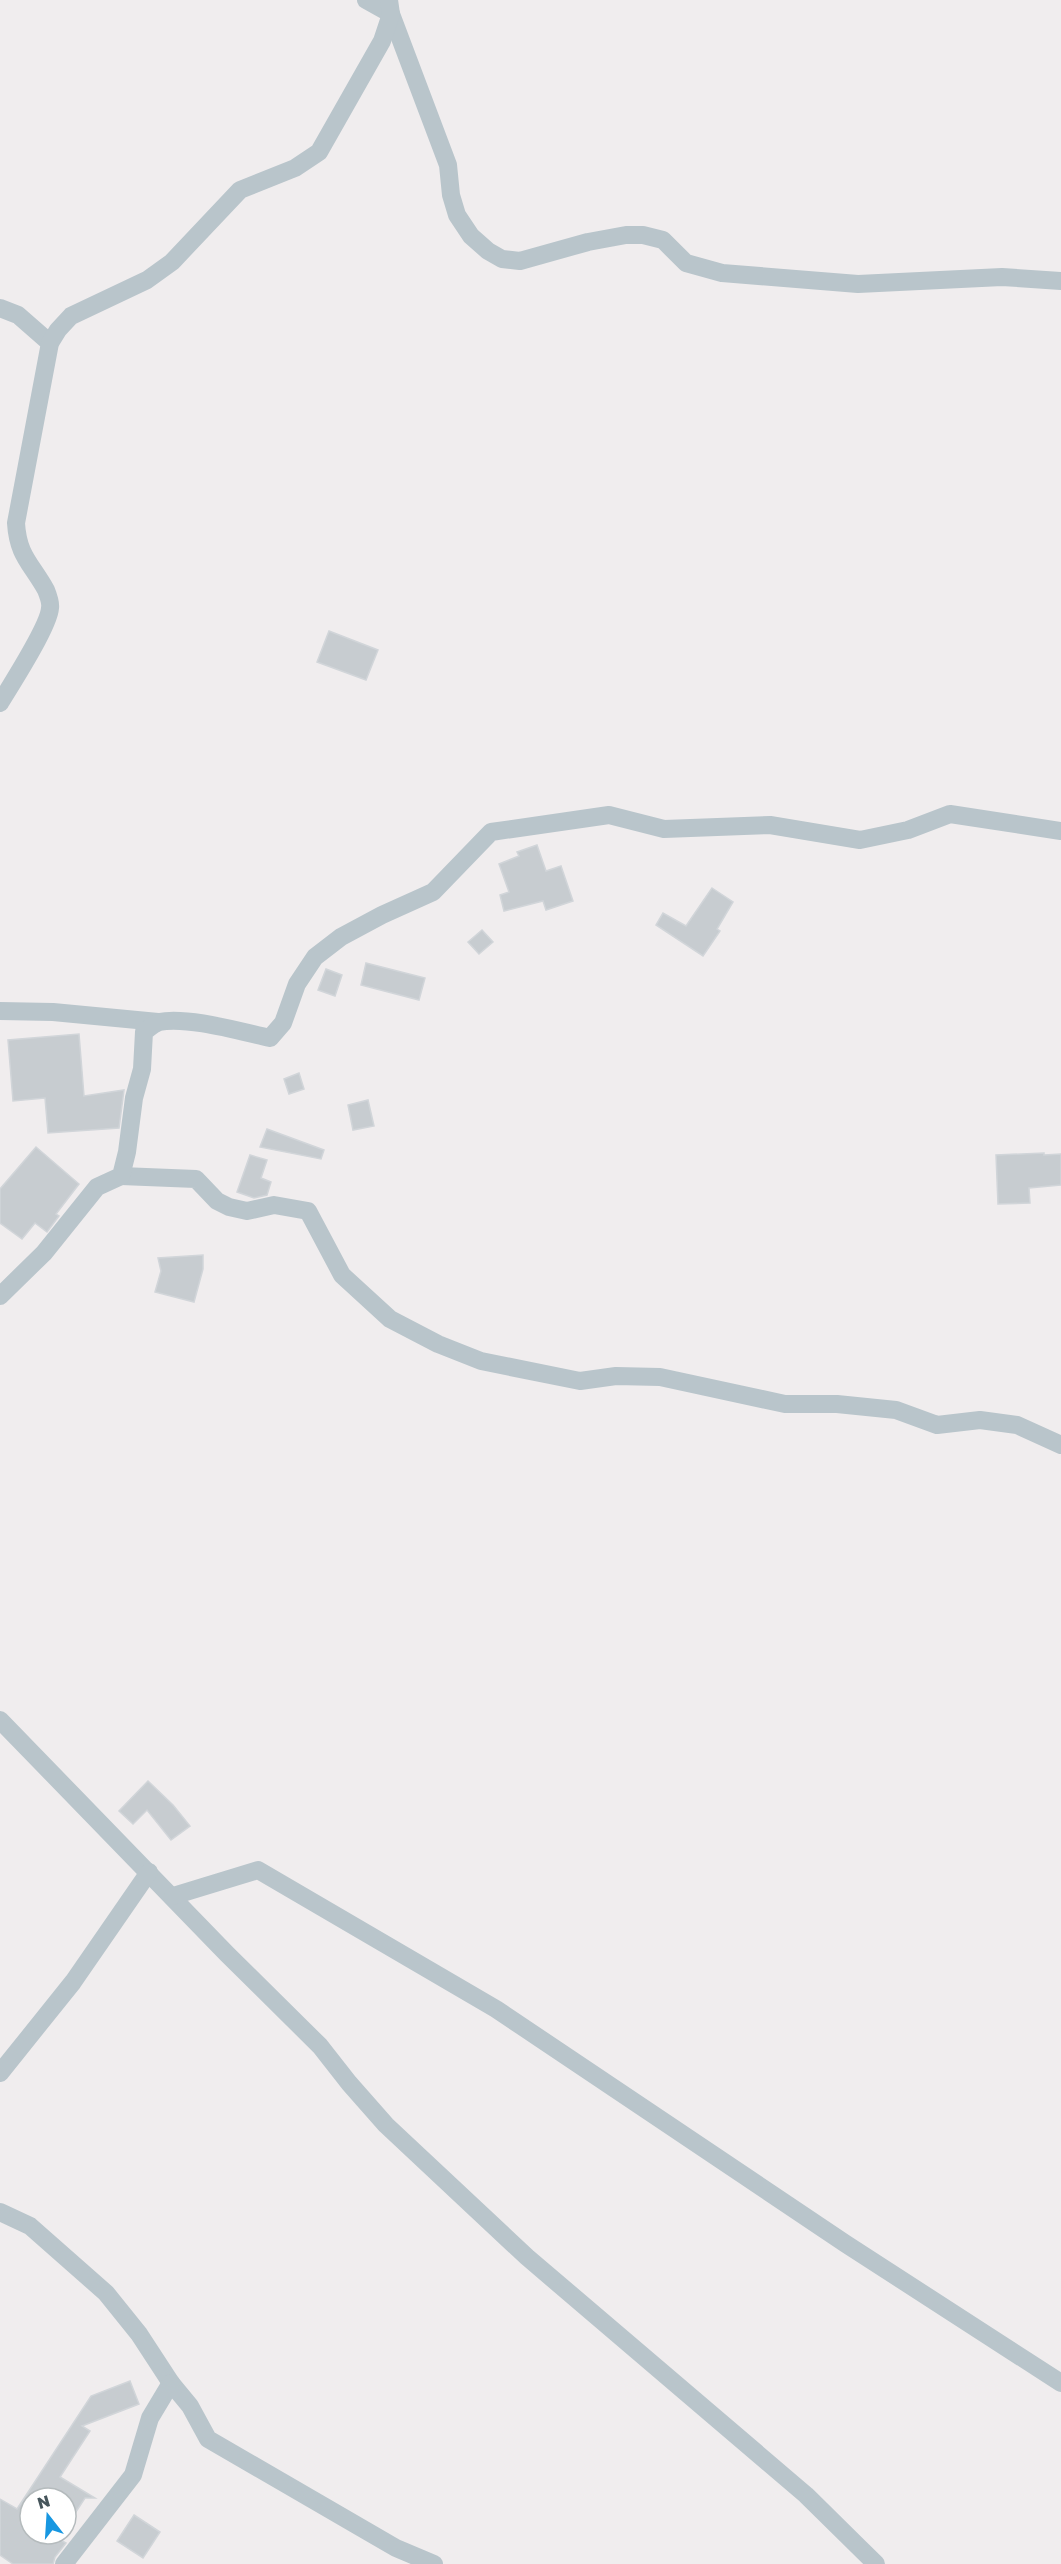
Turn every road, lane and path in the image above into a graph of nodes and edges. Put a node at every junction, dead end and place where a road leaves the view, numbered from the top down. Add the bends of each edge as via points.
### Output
1 (366, 0) edge
2 (390, 7) edge
3 (1061, 280) edge
4 (0, 308) edge
5 (50, 343) junction
6 (0, 703) edge
7 (1061, 831) edge
8 (0, 1011) edge
9 (158, 1022) junction
10 (121, 1176) junction
11 (0, 1296) edge
12 (1061, 1446) edge
13 (0, 1720) edge
14 (149, 1872) junction
15 (173, 1896) junction
16 (0, 2073) edge
17 (0, 2212) edge
18 (171, 2383) junction
19 (1061, 2384) edge
20 (64, 2564) edge
21 (434, 2564) edge
22 (876, 2564) edge

1 - 2 street
2 - 3 street via 448,165 456,215 471,236 502,259 520,261 588,242 643,235 663,240 686,263 722,273 858,284 1002,277
2 - 5 street via 382,41 319,152 295,168 240,190 172,262 147,280 71,316
4 - 5 street via 18,315
5 - 6 street via 16,523 17,542 47,592 50,608
7 - 9 street via 950,814 908,830 860,840 770,825 664,829 609,815 491,832 433,892 351,931 315,957 297,984 283,1023 270,1038 214,1025
8 - 9 street
9 - 10 street via 144,1032 142,1069
10 - 11 street via 97,1187 44,1253
10 - 12 street via 196,1179 217,1201 247,1211 274,1205 308,1211 342,1275 390,1319 481,1361 580,1382 616,1376 660,1377 785,1404 896,1410 937,1425 980,1420 1017,1425
13 - 14 street
14 - 15 street
14 - 16 street via 73,1982
15 - 19 street via 258,1870 496,2009
15 - 22 street via 320,2046 386,2125 527,2258 806,2495
17 - 18 street via 30,2226 106,2293
18 - 20 street via 150,2418 133,2475
18 - 21 street via 190,2406 208,2439 396,2548

